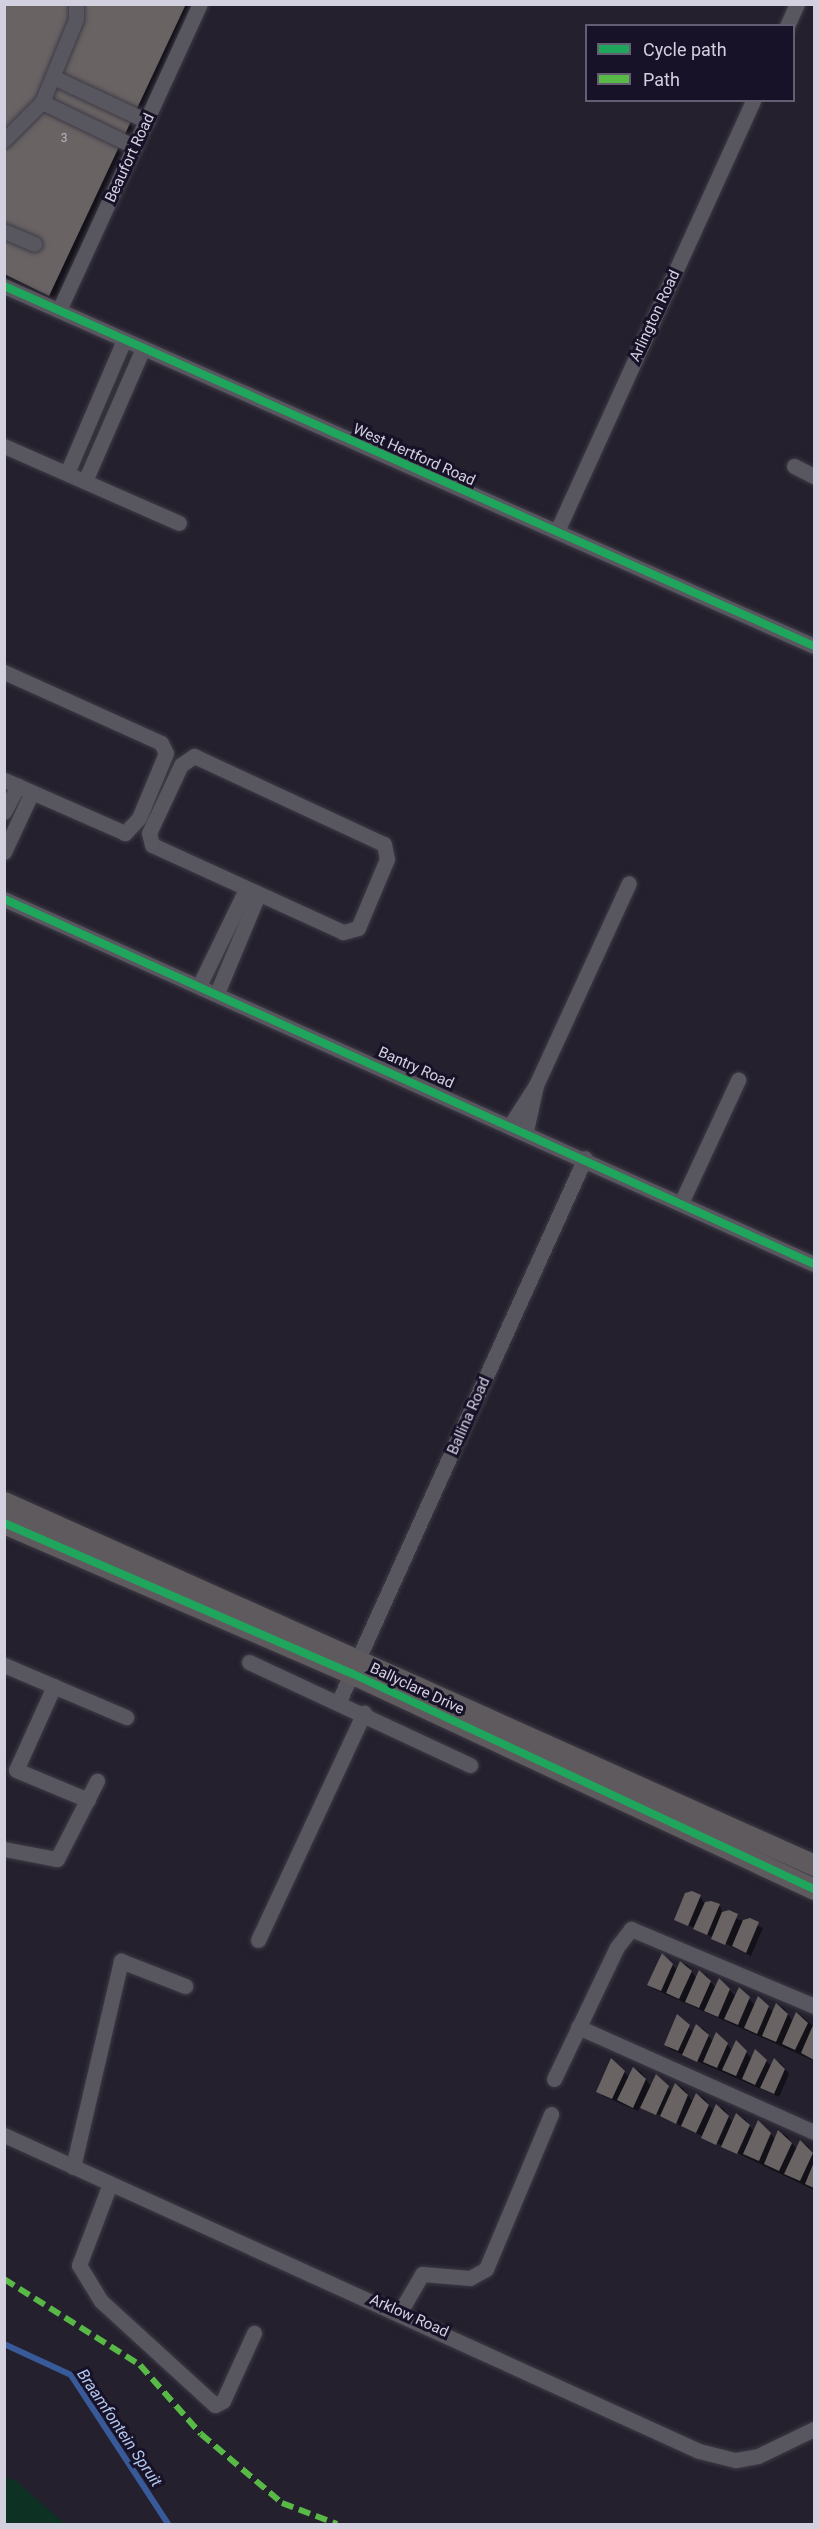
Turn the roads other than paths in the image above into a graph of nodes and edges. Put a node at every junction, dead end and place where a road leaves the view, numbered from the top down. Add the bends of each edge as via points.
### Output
1 (76, 4) edge
2 (200, 4) edge
3 (797, 4) edge
4 (788, 24) edge
5 (53, 77) junction
6 (42, 102) junction
7 (752, 102) edge
8 (147, 121) junction
9 (4, 140) edge
10 (135, 147) junction
11 (4, 231) edge
12 (34, 244) dead end
13 (4, 286) edge
14 (59, 310) junction
15 (124, 340) junction
16 (143, 348) junction
17 (4, 446) edge
18 (794, 466) dead end
19 (67, 474) junction
20 (814, 476) edge
21 (85, 481) junction
22 (179, 523) dead end
23 (557, 531) junction
24 (814, 646) edge
25 (4, 672) edge
26 (18, 786) edge
27 (4, 812) edge
28 (4, 852) edge
29 (629, 883) dead end
30 (252, 892) junction
31 (4, 899) edge
32 (200, 986) junction
33 (218, 993) junction
34 (738, 1080) dead end
35 (536, 1085) junction
36 (511, 1124) junction
37 (526, 1131) junction
38 (585, 1158) junction
39 (681, 1203) junction
40 (814, 1263) edge
41 (4, 1502) edge
42 (4, 1523) edge
43 (249, 1662) dead end
44 (4, 1665) edge
45 (354, 1666) junction
46 (54, 1686) junction
47 (339, 1701) junction
48 (364, 1713) junction
49 (126, 1717) dead end
50 (470, 1765) dead end
51 (10, 1769) edge
52 (97, 1781) dead end
53 (88, 1800) junction
54 (4, 1850) edge
55 (814, 1865) edge
56 (814, 1889) edge
57 (258, 1940) dead end
58 (185, 1986) dead end
59 (814, 2006) edge
60 (578, 2027) junction
61 (554, 2079) dead end
62 (551, 2114) dead end
63 (814, 2132) edge
64 (4, 2135) edge
65 (73, 2167) junction
66 (110, 2184) junction
67 (400, 2312) junction
68 (254, 2333) dead end
69 (814, 2429) edge

1 - 5 street via 76,20
2 - 8 street, Beaufort Road
3 - 4 street
5 - 6 street
5 - 8 street
6 - 9 street
6 - 10 street
7 - 23 street, Arlington Road
8 - 10 street, Beaufort Road
10 - 14 street, Beaufort Road
11 - 12 street
13 - 14 street, West Hertford Road
14 - 15 street, West Hertford Road
15 - 16 street, West Hertford Road
15 - 19 street
16 - 21 street
16 - 23 street, West Hertford Road
17 - 19 street
18 - 20 street
19 - 21 street
21 - 22 street
23 - 24 street, West Hertford Road
25 - 26 street via 166,748 140,818 125,833
26 - 27 street
26 - 28 street
29 - 35 street
30 - 30 street via 149,840 190,757 377,837 388,851 361,922 351,932
30 - 32 street
30 - 33 street
31 - 32 street, Bantry Road
32 - 33 street, Bantry Road
33 - 36 street, Bantry Road
34 - 39 street
35 - 36 street
35 - 37 street
36 - 37 street, Bantry Road
37 - 38 street, Bantry Road
38 - 39 street, Bantry Road
38 - 45 street, Ballina Road
39 - 40 street, Bantry Road
41 - 45 street, Ballyclare Drive
42 - 45 street, Ballyclare Drive
43 - 47 street
44 - 46 street
45 - 47 street, Ballina Road
45 - 55 street, Ballyclare Drive
45 - 56 street, Ballyclare Drive
46 - 49 street
46 - 51 street
47 - 48 street
48 - 50 street
48 - 57 street
51 - 53 street
52 - 53 street
53 - 54 street via 57,1859
58 - 65 street via 121,1961
59 - 60 street via 631,1929
60 - 61 street
60 - 63 street
62 - 67 street via 486,2270 470,2278 422,2274
64 - 65 street, Arklow Road
65 - 66 street, Arklow Road
66 - 67 street, Arklow Road
66 - 68 street via 79,2265 101,2301 215,2405 223,2401
67 - 69 street, Arklow Road via 699,2451 736,2460 758,2456

